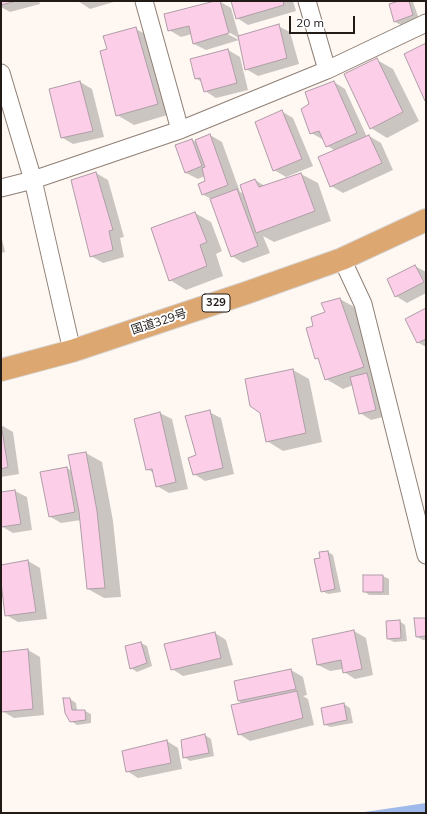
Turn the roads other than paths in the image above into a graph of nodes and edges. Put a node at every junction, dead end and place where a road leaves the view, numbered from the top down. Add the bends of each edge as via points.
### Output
1 (144, 1) edge
2 (307, 1) edge
3 (426, 23) edge
4 (328, 70) junction
5 (1, 73) edge
6 (180, 130) junction
7 (33, 180) junction
8 (1, 188) edge
9 (426, 220) edge
10 (342, 259) junction
11 (72, 351) junction
12 (1, 370) edge
13 (426, 555) edge

1 - 6 street
2 - 4 street
3 - 4 street
4 - 6 street
5 - 7 street
6 - 7 street
7 - 8 street
7 - 11 street
9 - 10 highway, 国道329号 / 329
10 - 11 highway, 国道329号 / 329 via 246,294
10 - 13 street via 363,304
11 - 12 highway, 国道329号 / 329

